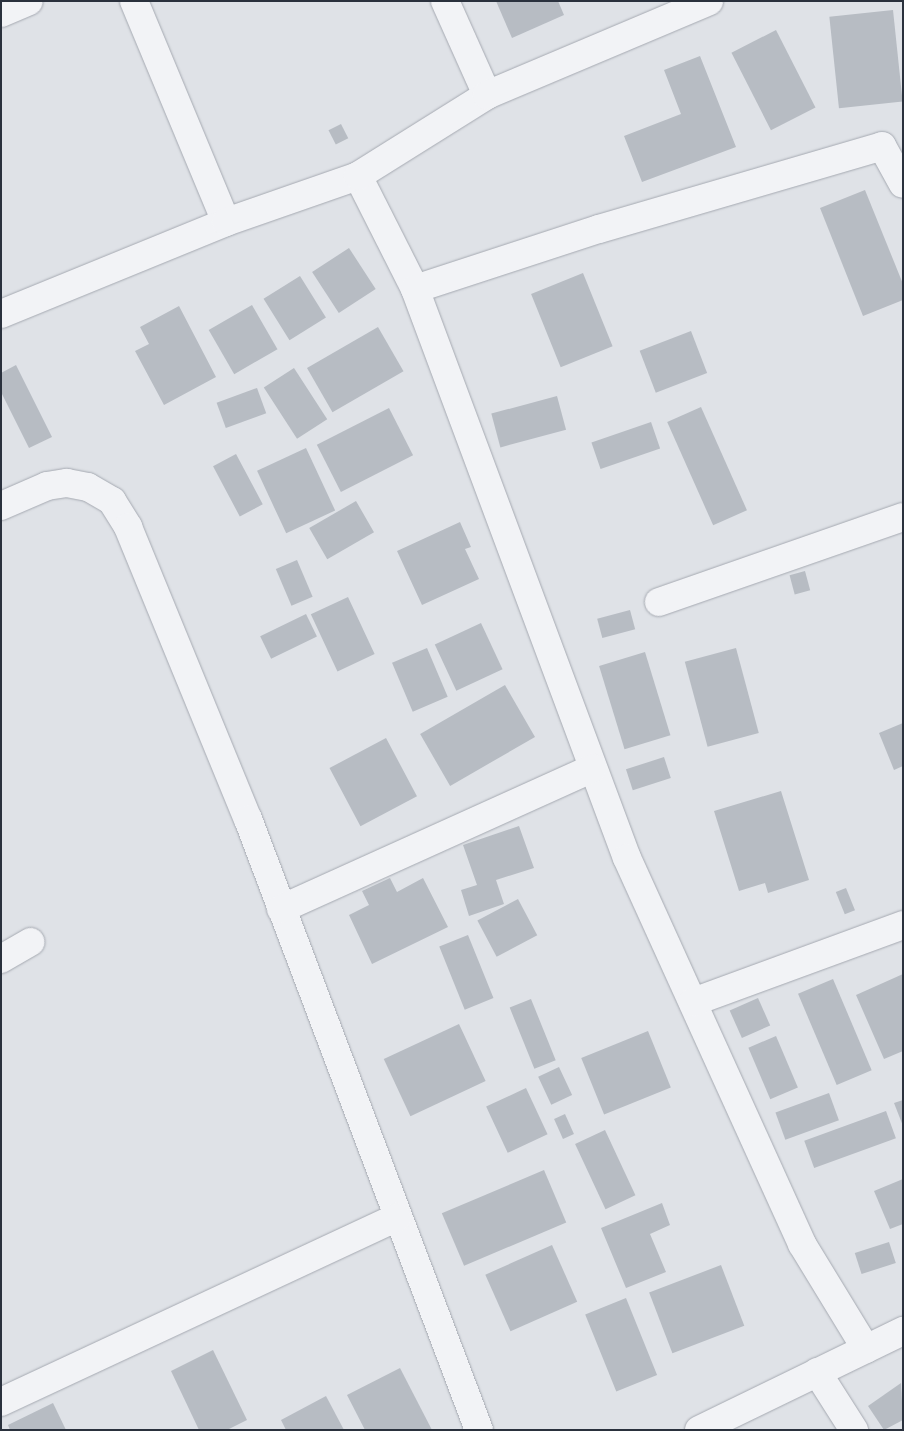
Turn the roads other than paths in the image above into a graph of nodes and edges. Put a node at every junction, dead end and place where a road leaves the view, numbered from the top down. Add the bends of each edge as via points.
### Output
1 (29, 1) edge
2 (134, 1) edge
3 (445, 1) edge
4 (709, 1) edge
5 (1, 13) edge
6 (487, 95) junction
7 (892, 143) edge
8 (358, 176) junction
9 (903, 184) edge
10 (226, 222) junction
11 (415, 289) junction
12 (1, 314) edge
13 (1, 506) edge
14 (903, 517) edge
15 (659, 602) dead end
16 (593, 768) junction
17 (281, 909) junction
18 (903, 925) edge
19 (31, 942) dead end
20 (1, 958) edge
21 (693, 1002) junction
22 (397, 1217) junction
23 (903, 1331) edge
24 (866, 1349) junction
25 (817, 1372) junction
26 (4, 1395) edge
27 (479, 1430) edge
28 (699, 1430) edge
29 (854, 1430) edge

1 - 5 street
2 - 10 street
3 - 6 street
4 - 6 street
6 - 8 street
7 - 9 street
7 - 11 street via 599,229
8 - 10 street
8 - 11 street
10 - 12 street
11 - 16 street
13 - 17 street via 47,486 67,483 88,487 112,501 128,527 244,809
14 - 15 street
16 - 17 street
16 - 21 street via 627,858
17 - 22 street
18 - 21 street
19 - 20 street
21 - 24 street via 802,1244
22 - 26 street
22 - 27 street
23 - 24 street
24 - 25 street
25 - 28 street
25 - 29 street

